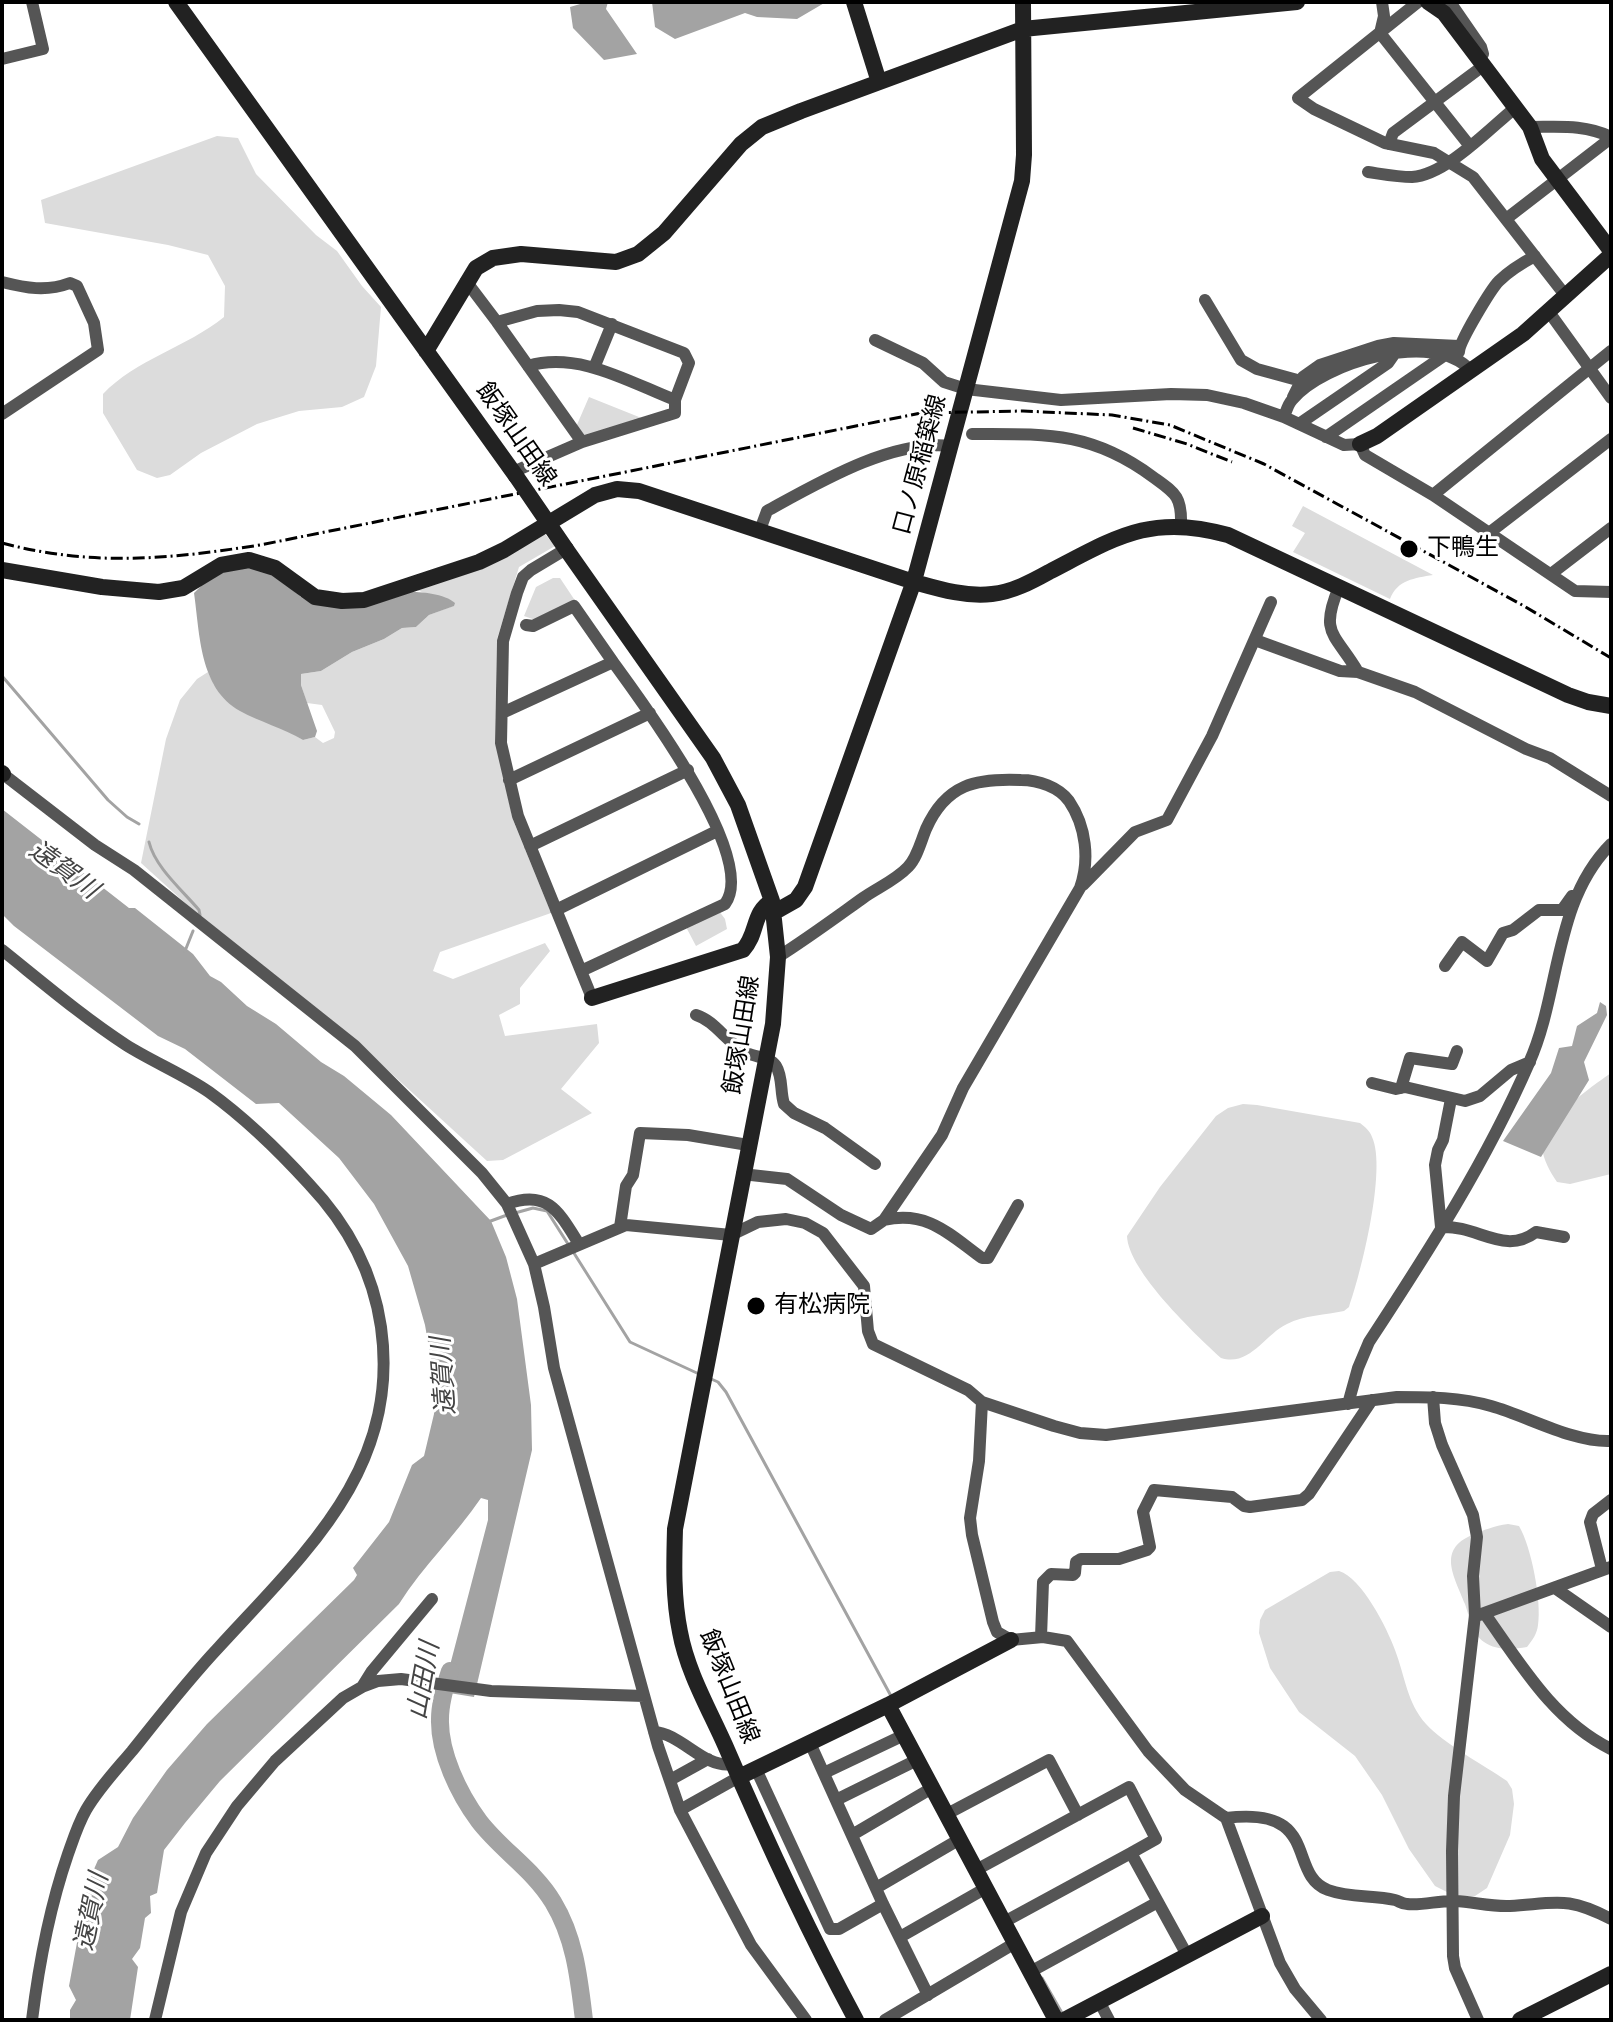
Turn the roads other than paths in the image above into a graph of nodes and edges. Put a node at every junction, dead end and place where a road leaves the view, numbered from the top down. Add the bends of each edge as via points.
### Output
1 (32, 2) edge
2 (176, 2) edge
3 (854, 2) edge
4 (1023, 2) edge
5 (1297, 2) edge
6 (1382, 2) edge
7 (1418, 2) edge
8 (1428, 2) edge
9 (1450, 2) edge
10 (1023, 29) junction
11 (1380, 33) junction
12 (2, 59) edge
13 (1481, 62) junction
14 (879, 82) junction
15 (1435, 102) junction
16 (1515, 108) junction
17 (1530, 127) junction
18 (1611, 138) edge
19 (1389, 144) junction
20 (1469, 145) junction
21 (1450, 161) junction
22 (1368, 172) dead end
23 (1424, 175) junction
24 (1557, 180) junction
25 (1433, 186) dead end
26 (1506, 219) junction
27 (1611, 253) edge
28 (1535, 256) junction
29 (466, 281) junction
30 (2, 282) edge
31 (1565, 295) junction
32 (1205, 300) dead end
33 (1549, 312) junction
34 (497, 322) junction
35 (612, 324) junction
36 (875, 340) dead end
37 (426, 351) junction
38 (1611, 351) edge
39 (1395, 353) junction
40 (1445, 355) junction
41 (1463, 358) junction
42 (528, 366) junction
43 (594, 368) junction
44 (1589, 368) junction
45 (1301, 381) junction
46 (966, 389) junction
47 (1611, 398) edge
48 (675, 400) junction
49 (1291, 400) junction
50 (2, 414) edge
51 (1284, 417) junction
52 (1299, 424) junction
53 (972, 434) dead end
54 (1326, 437) junction
55 (1611, 439) edge
56 (582, 442) junction
57 (1360, 444) junction
58 (951, 446) junction
59 (514, 474) junction
60 (1433, 495) junction
61 (1181, 525) junction
62 (1611, 528) edge
63 (760, 530) junction
64 (1489, 533) junction
65 (566, 549) junction
66 (2, 570) edge
67 (1551, 574) junction
68 (914, 582) junction
69 (1339, 587) junction
70 (1611, 592) edge
71 (1271, 602) dead end
72 (526, 625) dead end
73 (1255, 640) junction
74 (613, 662) junction
75 (1358, 672) junction
76 (1611, 706) edge
77 (502, 713) junction
78 (650, 713) junction
79 (688, 770) junction
80 (3, 774) edge
81 (509, 780) junction
82 (1611, 796) edge
83 (717, 831) junction
84 (1611, 844) edge
85 (530, 846) junction
86 (1080, 888) junction
87 (1578, 893) junction
88 (773, 907) junction
89 (556, 910) junction
90 (2, 950) edge
91 (778, 957) junction
92 (1445, 966) dead end
93 (581, 971) junction
94 (592, 998) joint
95 (696, 1015) dead end
96 (1457, 1051) dead end
97 (765, 1058) junction
98 (1530, 1062) junction
99 (1372, 1083) dead end
100 (1401, 1088) junction
101 (1451, 1099) junction
102 (748, 1145) junction
103 (875, 1164) dead end
104 (742, 1174) junction
105 (507, 1204) junction
106 (1018, 1205) dead end
107 (884, 1220) junction
108 (620, 1227) junction
109 (1441, 1227) junction
110 (731, 1235) junction
111 (1564, 1237) dead end
112 (573, 1246) junction
113 (534, 1264) junction
114 (1433, 1397) junction
115 (1372, 1400) junction
116 (982, 1402) junction
117 (1348, 1404) junction
118 (1611, 1441) edge
119 (1611, 1500) edge
120 (1607, 1568) edge
121 (1555, 1588) junction
122 (432, 1599) dead end
123 (1480, 1615) junction
124 (1611, 1627) edge
125 (1041, 1637) junction
126 (1011, 1640) junction
127 (362, 1687) junction
128 (644, 1696) junction
129 (888, 1705) junction
130 (654, 1732) junction
131 (904, 1735) junction
132 (810, 1743) junction
133 (1611, 1749) edge
134 (708, 1759) junction
135 (917, 1760) junction
136 (756, 1769) junction
137 (736, 1770) junction
138 (824, 1773) junction
139 (670, 1780) junction
140 (932, 1788) junction
141 (836, 1800) junction
142 (680, 1810) junction
143 (947, 1814) junction
144 (1078, 1815) junction
145 (1226, 1818) junction
146 (852, 1835) junction
147 (960, 1839) junction
148 (1131, 1853) junction
149 (976, 1870) junction
150 (876, 1888) junction
151 (986, 1888) junction
152 (1452, 1901) junction
153 (1158, 1902) junction
154 (883, 1904) junction
155 (1262, 1916) junction
156 (1611, 1919) edge
157 (1004, 1922) junction
158 (900, 1937) junction
159 (1015, 1943) junction
160 (1187, 1955) junction
161 (1030, 1972) junction
162 (1611, 1974) edge
163 (928, 1995) junction
164 (1099, 2001) junction
165 (32, 2020) edge
166 (155, 2020) edge
167 (806, 2020) edge
168 (856, 2020) edge
169 (885, 2020) edge
170 (1056, 2020) edge
171 (1064, 2020) edge
172 (1109, 2020) edge
173 (1321, 2020) edge
174 (1478, 2020) edge
175 (1520, 2020) edge

1 - 12 street via 43,49
2 - 37 street, 飯塚山田線
3 - 14 street
4 - 10 street, 口ノ原稲築線
5 - 10 street
6 - 11 street
7 - 11 street
8 - 13 street via 1444,13
9 - 13 street via 1481,47
10 - 14 street
10 - 46 street, 口ノ原稲築線 via 1022,181
11 - 15 street
11 - 19 street via 1298,98
13 - 15 street
13 - 16 street
14 - 29 street via 762,127 638,254 616,262 521,254 493,258
15 - 19 street via 1393,133
15 - 20 street
16 - 17 street
16 - 20 street
17 - 18 street via 1579,127
17 - 24 street
18 - 24 street
19 - 21 street
20 - 21 street
21 - 23 street
21 - 26 street via 1473,177
22 - 23 street
23 - 25 street
24 - 26 street
24 - 27 street
26 - 28 street
27 - 31 street
28 - 31 street
28 - 41 street via 1496,284
29 - 34 street
29 - 37 street
30 - 50 street via 30,290 77,286 94,323 98,350
31 - 33 street
32 - 45 street via 1241,360
33 - 41 street via 1523,334
33 - 44 street
34 - 35 street via 559,310
34 - 42 street
35 - 43 street
35 - 48 street via 684,353 689,363
36 - 46 street via 923,363 944,382
37 - 59 street, 飯塚山田線
38 - 44 street
39 - 40 street
39 - 49 street via 1335,369
39 - 52 street
40 - 41 street
40 - 54 street
41 - 45 street via 1394,343 1320,365
41 - 57 street via 1377,436
42 - 43 street via 558,360
42 - 56 street
43 - 48 street
44 - 47 street
44 - 60 street
45 - 49 street
46 - 51 street via 1061,400 1207,395
46 - 58 street, 口ノ原稲築線
48 - 56 street via 675,413
49 - 51 street
51 - 52 street
52 - 54 street
53 - 61 street via 1067,437 1099,446 1175,494 1182,509
54 - 57 street via 1344,445
55 - 64 street
56 - 59 street
57 - 60 street via 1365,455
58 - 63 street via 914,446 853,467 767,511
58 - 68 street, 口ノ原稲築線
59 - 65 street, 飯塚山田線, bridge
60 - 64 street
61 - 68 street via 1124,534 995,594 968,595
61 - 69 street via 1228,535
62 - 67 street
63 - 66 street via 639,491 617,489 595,495 479,562 364,600 315,597 275,568 249,560 221,565 183,588 159,592
63 - 68 street
64 - 67 street
65 - 77 street via 531,570 520,585 503,641
65 - 88 street, 飯塚山田線 via 713,758 751,835
67 - 70 street via 1575,591
68 - 88 street, 口ノ原稲築線 via 805,887 796,900
69 - 75 street via 1328,621
69 - 76 street via 1568,695
71 - 73 street
72 - 74 street via 574,606
73 - 75 street via 1340,671
73 - 86 street via 1167,820 1135,832
74 - 77 street
74 - 78 street
75 - 82 street via 1415,692 1550,758
77 - 81 street via 501,743
78 - 79 street
78 - 81 street
79 - 83 street
79 - 85 street
80 - 105 street via 134,870 355,1046
81 - 85 street
83 - 89 street
83 - 93 street via 732,889 725,904
84 - 87 street
85 - 89 street
86 - 91 street via 1087,853 1077,815 1063,793 1025,780 979,780 961,788 932,816 908,868
86 - 107 street via 963,1088 942,1135
87 - 92 street via 1562,910 1539,910 1503,933 1487,961 1462,942
87 - 98 street
88 - 91 street, 飯塚山田線
88 - 94 street via 762,907 743,950
89 - 93 street
90 - 165 street via 126,1045 209,1092 311,1185 335,1214 372,1283 385,1376 372,1439 346,1498 85,1811 46,1927
91 - 97 street, 飯塚山田線
93 - 94 street
95 - 97 street via 747,1053
96 - 100 street via 1452,1064 1410,1058
97 - 102 street, 飯塚山田線
97 - 103 street via 780,1076 784,1104
98 - 101 street via 1511,1070 1480,1096
98 - 109 street via 1477,1171
99 - 100 street
100 - 101 street
101 - 109 street via 1435,1165
102 - 104 street, 飯塚山田線
102 - 108 street via 640,1133
104 - 107 street via 787,1179 871,1229
104 - 110 street, 飯塚山田線
105 - 112 street via 524,1198 545,1202 555,1210
105 - 113 street
106 - 107 street via 988,1258 918,1217
108 - 110 street
108 - 112 street
109 - 111 street via 1465,1228 1516,1243 1536,1232
109 - 117 street via 1369,1342
110 - 116 street via 758,1222 786,1219 823,1233 864,1286 873,1344 968,1390
110 - 137 street, 飯塚山田線 via 675,1529 674,1579 680,1634
112 - 113 street
113 - 128 street via 554,1368
114 - 115 street
114 - 118 street via 1491,1406 1584,1438
114 - 123 street via 1442,1445 1473,1515 1473,1576
115 - 117 street
115 - 125 street via 1302,1500 1250,1507 1232,1497 1154,1490 1143,1512 1147,1550 1119,1559 1081,1559 1073,1575 1046,1577
116 - 117 street via 1080,1433 1106,1435
116 - 126 street via 972,1535 993,1622 997,1632
119 - 120 street via 1590,1522
120 - 121 street
121 - 123 street
121 - 124 street
122 - 127 street
123 - 133 street via 1557,1711
123 - 152 street via 1454,1796
125 - 126 street
125 - 145 street via 1067,1641 1148,1751 1185,1790
126 - 129 street
127 - 128 street via 401,1679 491,1691
127 - 166 street via 275,1761 206,1853 181,1912
128 - 130 street
129 - 131 street
129 - 132 street
130 - 134 street via 663,1732
130 - 139 street
131 - 135 street
131 - 138 street
132 - 136 street
132 - 138 street
134 - 137 street
134 - 139 street
135 - 140 street
135 - 141 street
136 - 137 street
136 - 154 street via 830,1929
137 - 142 street
137 - 168 street, 飯塚山田線
138 - 141 street
139 - 142 street
140 - 143 street
140 - 146 street
141 - 146 street
142 - 167 street via 751,1945
143 - 144 street via 1049,1760
143 - 147 street
144 - 148 street via 1129,1787 1156,1839
144 - 149 street
145 - 152 street via 1268,1817 1283,1826 1299,1842 1314,1882 1328,1890 1407,1904
145 - 155 street
146 - 150 street
147 - 149 street
147 - 150 street
148 - 153 street
148 - 157 street
149 - 151 street
150 - 154 street
151 - 157 street
151 - 158 street
152 - 156 street via 1508,1906 1571,1902
152 - 174 street via 1455,1968
153 - 160 street
153 - 161 street
154 - 158 street
155 - 160 street
155 - 173 street via 1280,1963
157 - 159 street
158 - 163 street
159 - 161 street
159 - 163 street
160 - 164 street
161 - 170 street
162 - 175 street
163 - 169 street
164 - 171 street
164 - 172 street

